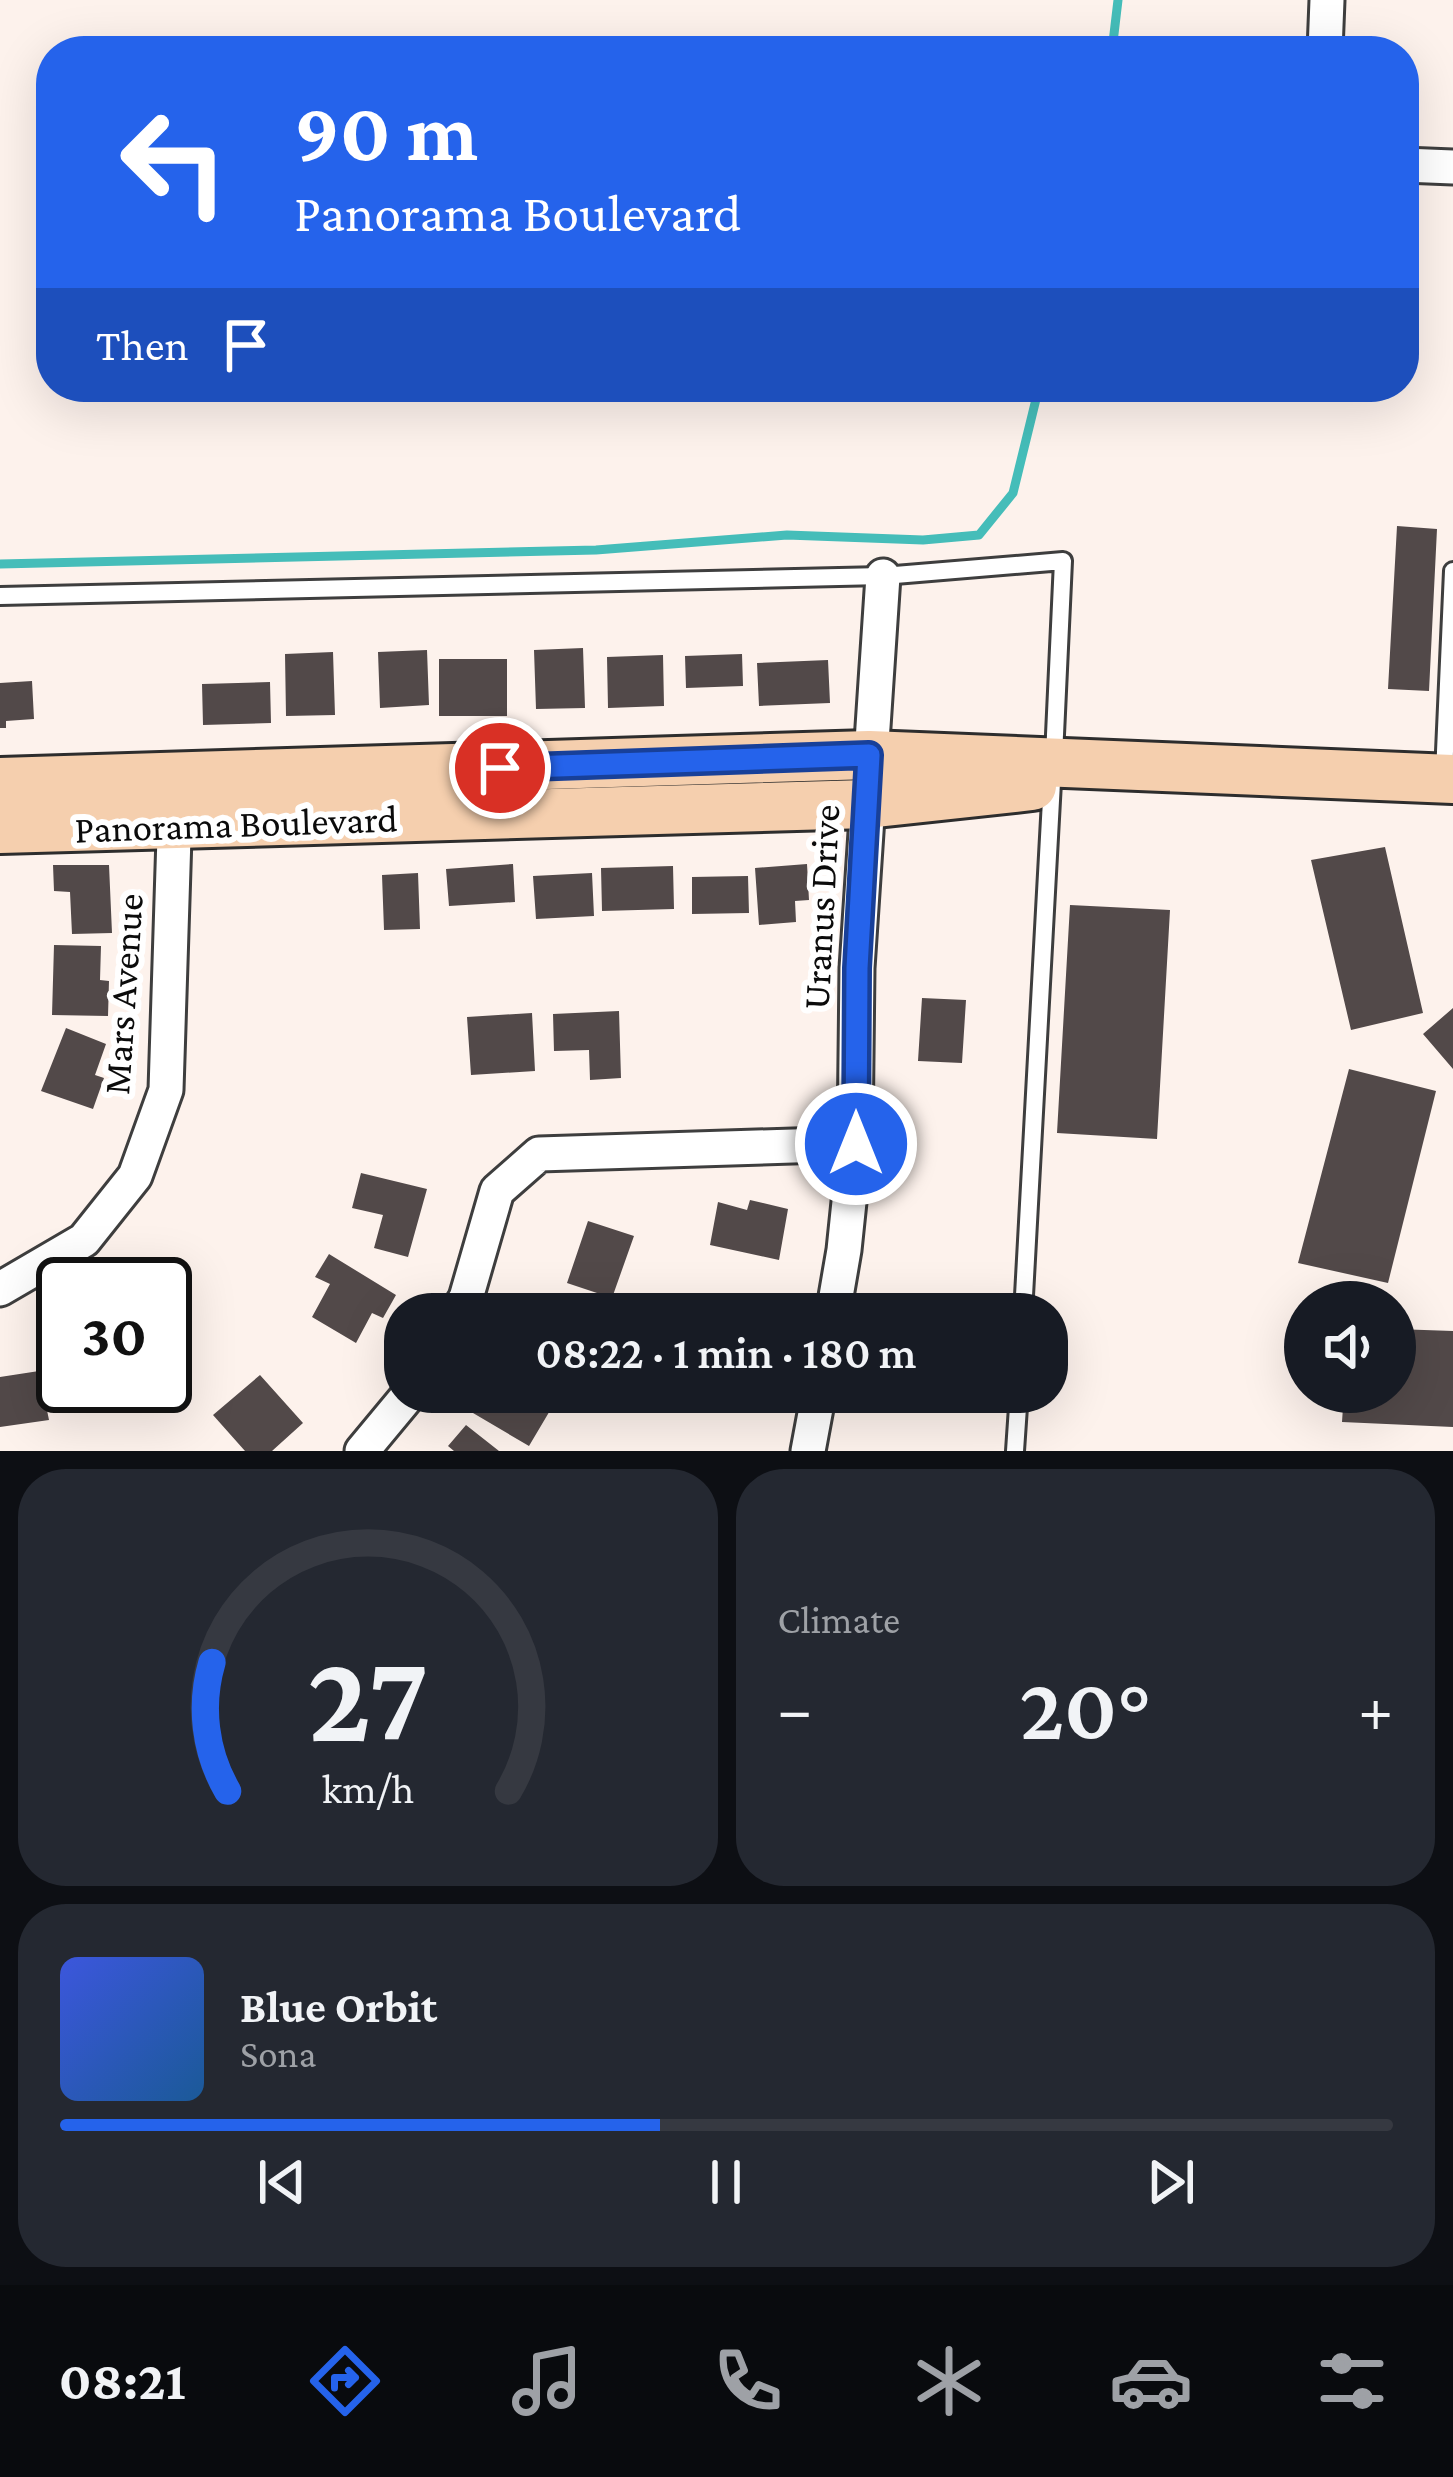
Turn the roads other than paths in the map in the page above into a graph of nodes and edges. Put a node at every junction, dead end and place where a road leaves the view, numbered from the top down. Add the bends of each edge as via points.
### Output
1 (1328, 0) edge
2 (1325, 36) edge
3 (1419, 166) edge
4 (1453, 167) edge
5 (1453, 572) edge
6 (883, 576) junction
7 (0, 596) edge
8 (869, 755) junction
9 (1053, 773) junction
10 (1448, 779) edge
11 (0, 782) edge
12 (175, 802) junction
13 (867, 804) junction
14 (0, 830) edge
15 (856, 1144) junction
16 (0, 1289) edge
17 (467, 1293) edge
18 (836, 1293) edge
19 (1024, 1293) edge
20 (394, 1413) edge
21 (814, 1413) edge
22 (1017, 1413) edge
23 (362, 1451) edge
24 (808, 1451) edge
25 (1016, 1451) edge

1 - 2 street
3 - 4 street
5 - 10 lane
6 - 7 lane
6 - 8 street, Uranus Drive
6 - 9 lane via 1063,561
8 - 9 main road, Panorama Boulevard
8 - 12 main road, Panorama Boulevard
8 - 13 street, Uranus Drive
9 - 10 main road, Panorama Boulevard via 1190,768
9 - 13 main road, Panorama Boulevard
9 - 19 lane
11 - 12 main road, Panorama Boulevard
12 - 13 main road, Panorama Boulevard
12 - 14 main road, Panorama Boulevard
12 - 16 street, Mars Avenue via 166,1090 135,1176 84,1240
13 - 15 street, Uranus Drive
15 - 17 street via 539,1154 497,1191
15 - 18 street, Uranus Drive
20 - 23 street
21 - 24 street
22 - 25 lane

